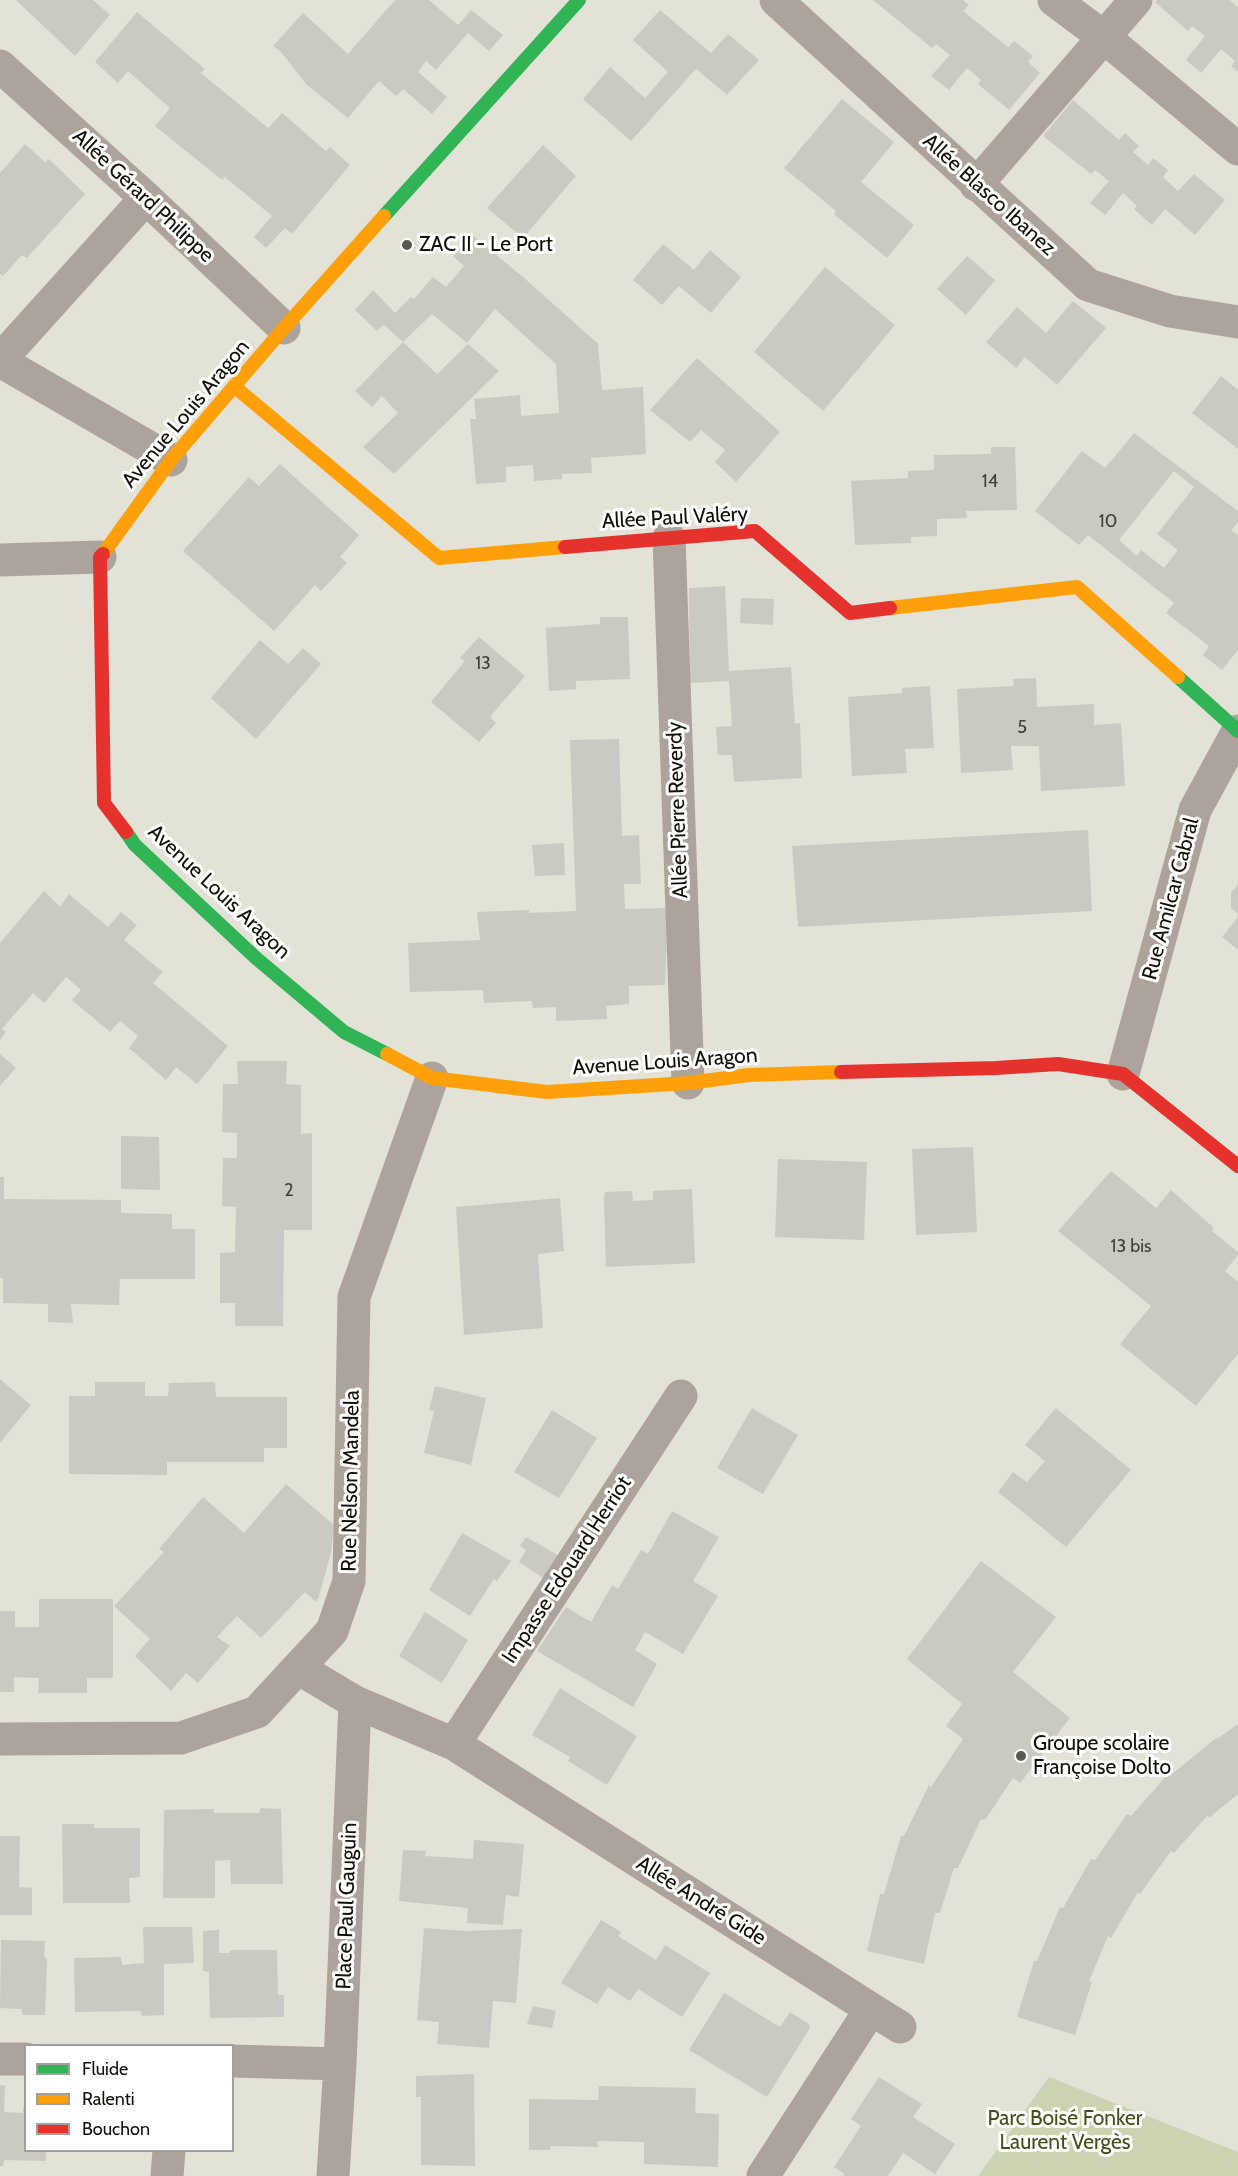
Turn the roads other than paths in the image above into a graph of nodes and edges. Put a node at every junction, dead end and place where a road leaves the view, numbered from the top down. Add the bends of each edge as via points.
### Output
1 (579, 0) edge
2 (776, 0) edge
3 (1054, 0) edge
4 (1136, 0) edge
5 (1105, 38) junction
6 (0, 66) edge
7 (1238, 149) edge
8 (976, 185) junction
9 (146, 198) junction
10 (1238, 322) edge
11 (284, 328) junction
12 (0, 361) edge
13 (235, 387) junction
14 (171, 460) junction
15 (669, 537) junction
16 (100, 557) junction
17 (0, 560) edge
18 (1238, 731) edge
19 (1123, 1074) junction
20 (432, 1078) junction
21 (688, 1083) junction
22 (1238, 1166) edge
23 (681, 1396) dead end
24 (298, 1668) junction
25 (355, 1702) junction
26 (0, 1739) edge
27 (454, 1744) junction
28 (871, 2009) junction
29 (900, 2026) dead end
30 (0, 2059) edge
31 (24, 2059) edge
32 (234, 2061) edge
33 (340, 2064) junction
34 (169, 2152) edge
35 (167, 2176) edge
36 (333, 2176) edge
37 (763, 2176) edge

1 - 11 street, Avenue Louis Aragon
2 - 8 street, Allée Blasco Ibanez
3 - 5 street
4 - 5 street
5 - 7 street
5 - 8 street
6 - 9 street, Allée Gérard Philippe
8 - 10 street, Allée Blasco Ibanez via 1088,285 1170,311
9 - 11 street, Allée Gérard Philippe
9 - 12 street
11 - 13 street, Avenue Louis Aragon
12 - 14 street
13 - 14 street, Avenue Louis Aragon
13 - 15 street, Allée Paul Valéry via 439,558
14 - 16 street, Avenue Louis Aragon
15 - 18 street, Allée Paul Valéry via 755,531 850,613 1077,587
15 - 21 street, Allée Pierre Reverdy
16 - 17 street
16 - 20 street, Avenue Louis Aragon via 104,803 135,845 256,958 344,1032
18 - 19 street, Rue Amilcar Cabral via 1195,810
19 - 21 street, Avenue Louis Aragon via 1058,1064 749,1076
19 - 22 street, Avenue Louis Aragon
20 - 21 street, Avenue Louis Aragon via 547,1092
20 - 24 street, Rue Nelson Mandela via 354,1297 349,1581 332,1631
23 - 27 street, Impasse Edouard Herriot
24 - 25 street
24 - 26 street, Rue Nelson Mandela via 257,1712 181,1738
25 - 27 street, Allée André Gide
25 - 33 street, Place Paul Gauguin
27 - 28 street, Allée André Gide
28 - 29 street, Allée André Gide
28 - 37 street
30 - 31 street
32 - 33 street
33 - 36 street, Place Paul Gauguin
34 - 35 street

